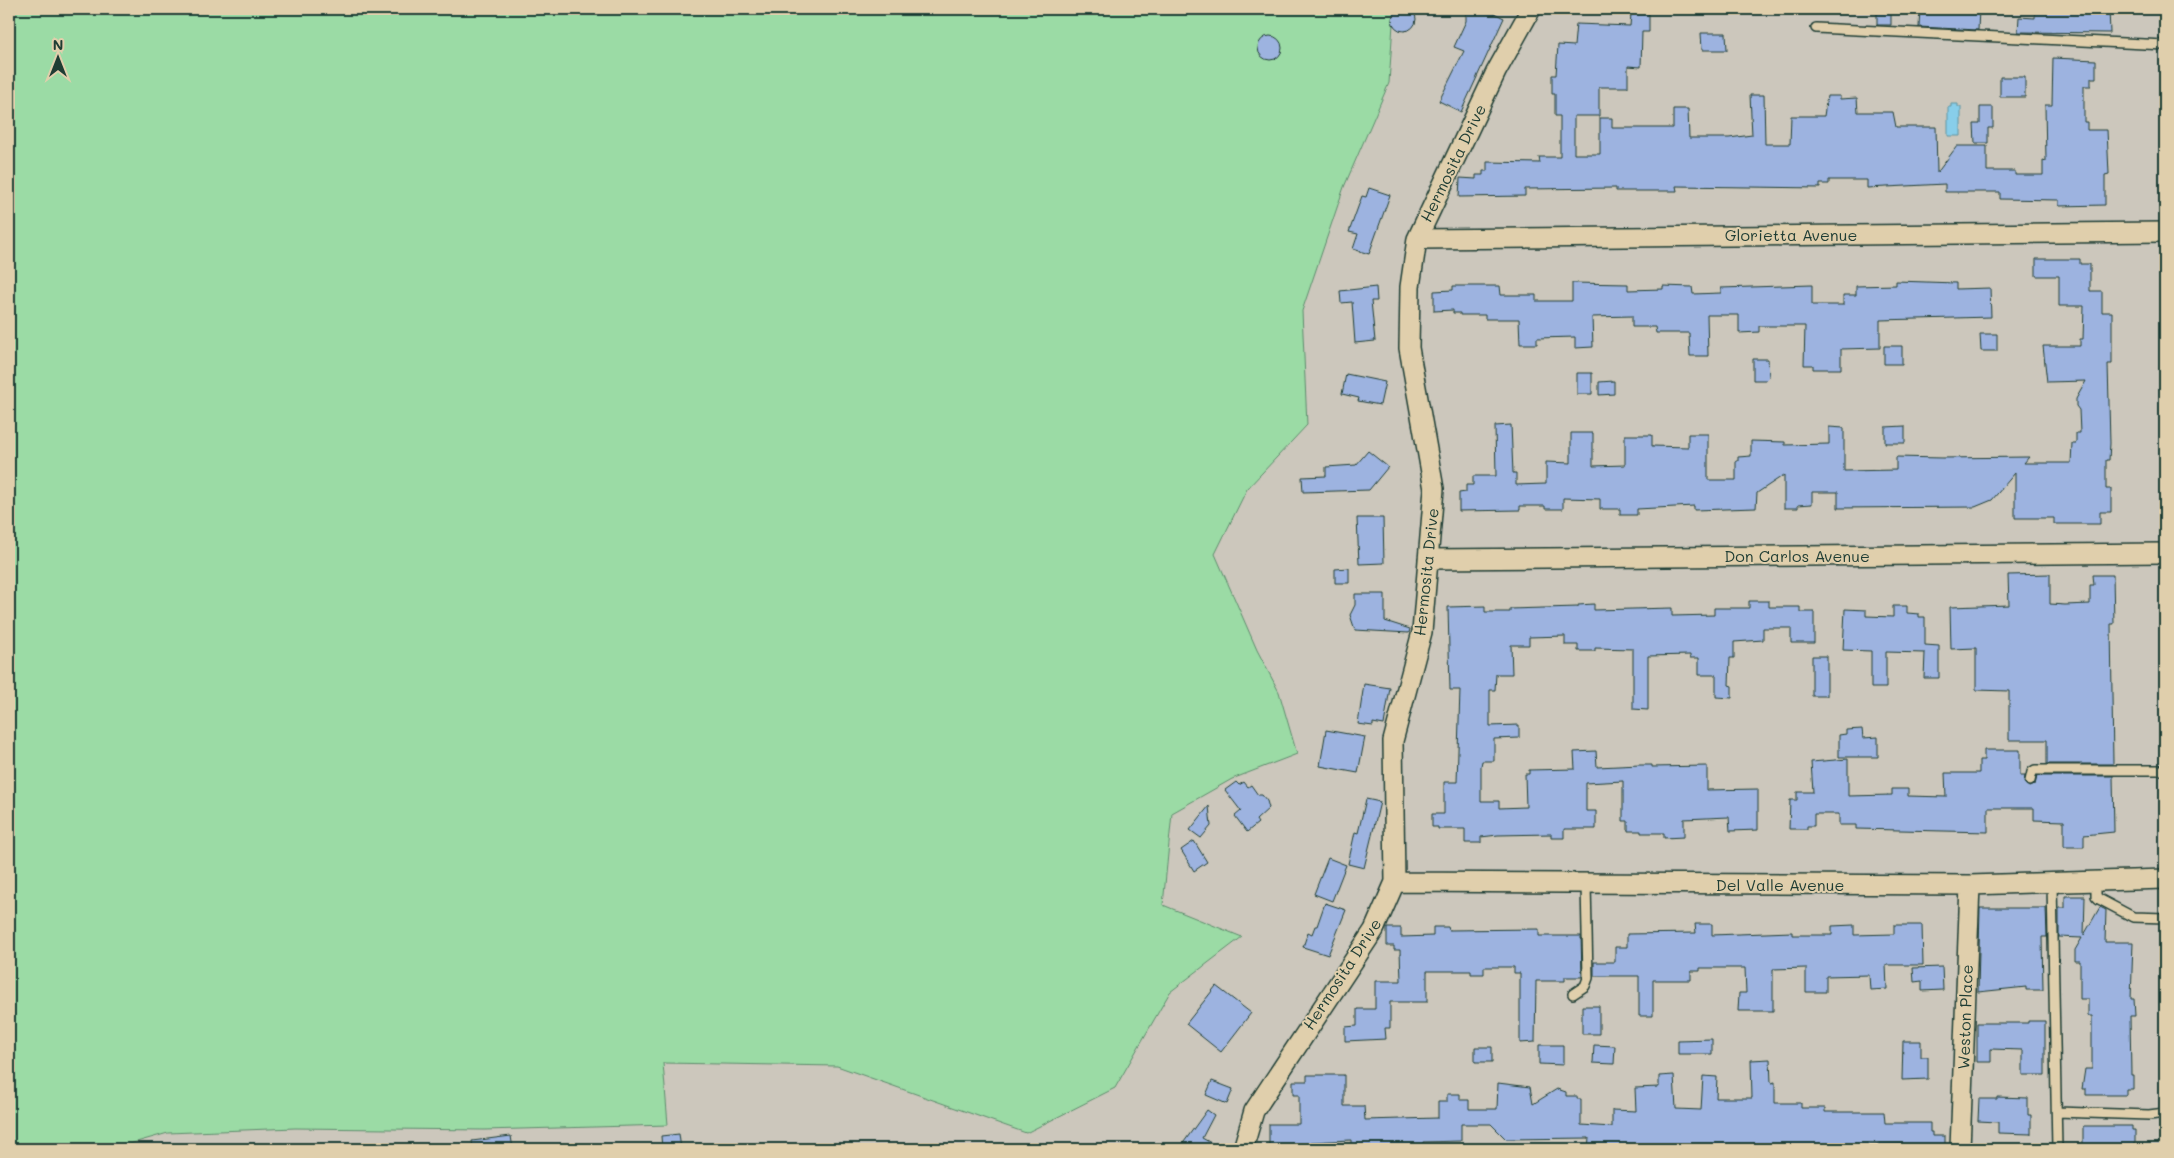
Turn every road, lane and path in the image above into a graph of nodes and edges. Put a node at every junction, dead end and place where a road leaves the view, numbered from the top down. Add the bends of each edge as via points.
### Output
1 (1531, 9) edge
2 (1816, 28) dead end
3 (2165, 45) edge
4 (2165, 232) edge
5 (1417, 238) junction
6 (2165, 553) edge
7 (1428, 559) junction
8 (2165, 770) edge
9 (2030, 781) dead end
10 (2165, 878) edge
11 (1395, 882) junction
12 (2096, 882) junction
13 (2052, 883) junction
14 (1586, 884) junction
15 (1970, 885) junction
16 (2165, 918) edge
17 (1573, 994) dead end
18 (2057, 1112) junction
19 (2165, 1113) edge
20 (1243, 1149) edge
21 (1960, 1149) edge
22 (2057, 1149) edge

1 - 5 street, Hermosita Drive via 1496,72
2 - 3 lane
4 - 5 street, Glorietta Avenue
5 - 7 street, Hermosita Drive via 1410,287 1410,348 1434,489
6 - 7 street, Don Carlos Avenue
7 - 11 street, Hermosita Drive via 1422,632 1393,741
8 - 9 lane via 2035,770
10 - 12 street, Del Valle Avenue
11 - 14 street, Del Valle Avenue
11 - 20 street, Hermosita Drive via 1374,930 1254,1111
12 - 13 street, Del Valle Avenue
12 - 16 lane via 2098,899 2133,917
13 - 15 street, Del Valle Avenue
13 - 18 lane
14 - 15 street, Del Valle Avenue
14 - 17 lane via 1588,978 1585,986
15 - 21 street, Weston Place
18 - 19 lane
18 - 22 lane

